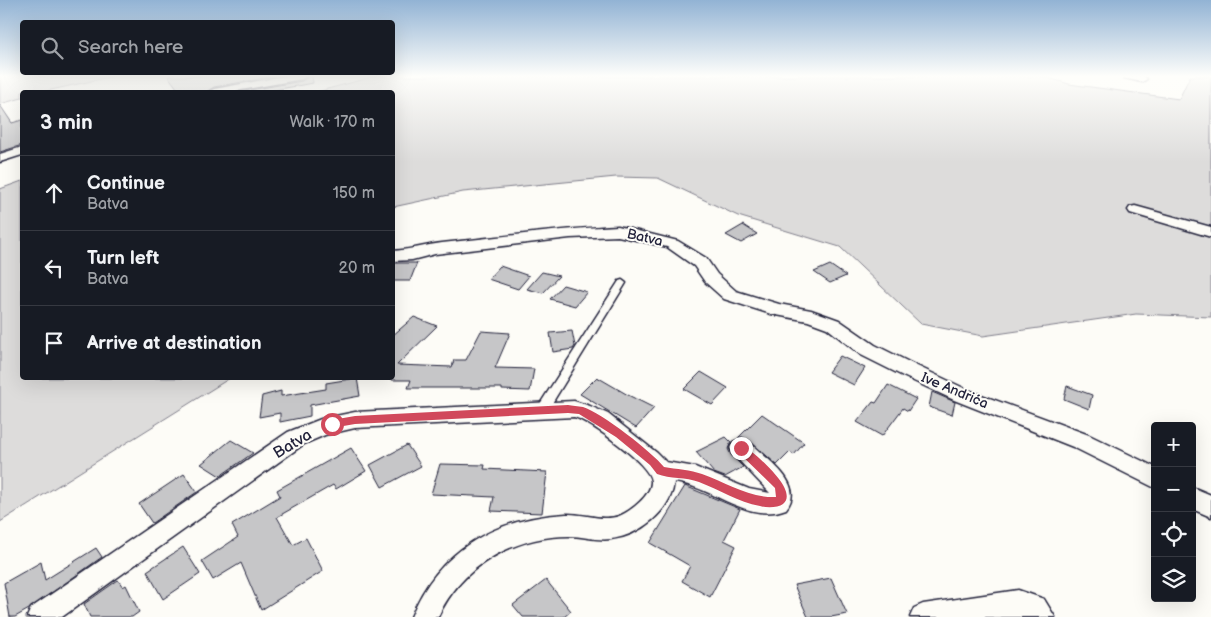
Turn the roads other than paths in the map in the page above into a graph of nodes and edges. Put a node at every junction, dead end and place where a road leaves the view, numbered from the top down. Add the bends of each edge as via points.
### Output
1 (20, 152) edge
2 (0, 158) edge
3 (1136, 210) dead end
4 (1211, 232) edge
5 (395, 256) edge
6 (622, 283) dead end
7 (756, 304) joint
8 (542, 410) junction
9 (741, 448) dead end
10 (661, 471) junction
11 (1151, 476) edge
12 (1196, 499) edge
13 (1211, 507) edge
14 (51, 613) edge
15 (424, 617) edge
16 (923, 617) edge
17 (1042, 617) edge

1 - 2 street
3 - 4 street
5 - 7 street, Batva via 527,237 618,231 672,244 700,262 730,296
6 - 8 lane
7 - 11 street, Ive Andrića via 833,324 868,350 910,371 961,395 1081,441
8 - 10 street, Batva via 574,409 588,413 619,434
8 - 14 street, Batva via 355,420 303,434
9 - 10 street via 779,485 782,493 778,502 762,502 699,477
10 - 15 street via 662,492 639,516 624,525 611,529 568,525 550,527 501,539 481,549 451,573 438,589
12 - 13 street
16 - 17 street via 1018,603 1035,608

